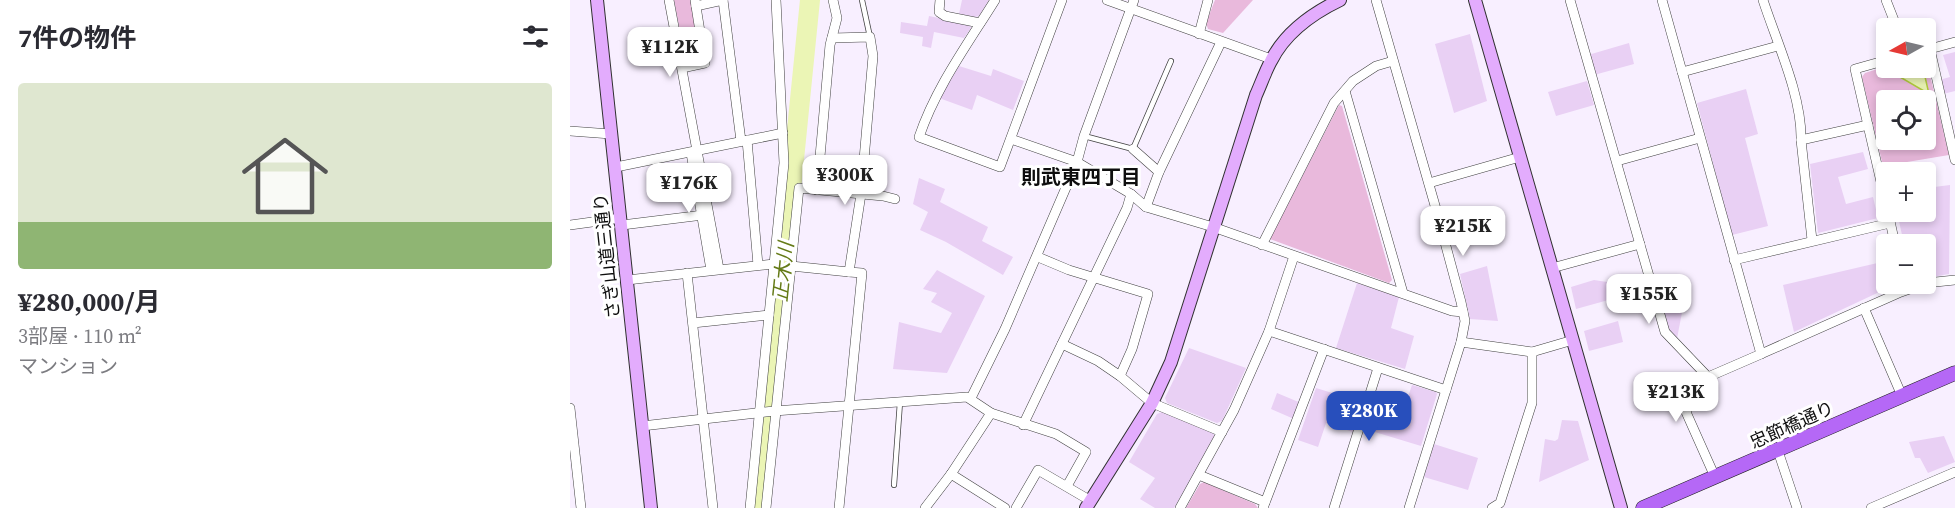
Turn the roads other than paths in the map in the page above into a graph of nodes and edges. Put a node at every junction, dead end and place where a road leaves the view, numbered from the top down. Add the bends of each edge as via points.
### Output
1 (597, 0) edge
2 (669, 0) edge
3 (723, 0) edge
4 (776, 0) edge
5 (833, 0) edge
6 (862, 0) edge
7 (940, 0) edge
8 (994, 0) edge
9 (1062, 0) edge
10 (1107, 0) edge
11 (1208, 0) edge
12 (1340, 0) edge
13 (1376, 0) edge
14 (1476, 0) edge
15 (1570, 0) edge
16 (1662, 0) edge
17 (1763, 0) edge
18 (1890, 2) edge
19 (696, 3) edge
20 (1132, 4) edge
21 (1894, 18) edge
22 (980, 22) junction
23 (1198, 34) junction
24 (870, 37) junction
25 (832, 38) junction
26 (1221, 42) junction
27 (1955, 42) edge
28 (1778, 46) junction
29 (1936, 47) edge
30 (1271, 59) junction
31 (1171, 61) dead end
32 (1393, 61) junction
33 (1876, 63) edge
34 (682, 68) junction
35 (1682, 72) junction
36 (1935, 78) edge
37 (1345, 91) junction
38 (1868, 126) junction
39 (570, 131) edge
40 (783, 133) junction
41 (611, 134) junction
42 (1084, 136) junction
43 (1700, 138) junction
44 (1011, 139) junction
45 (744, 140) junction
46 (1801, 140) junction
47 (1133, 149) junction
48 (694, 152) junction
49 (1520, 157) junction
50 (1955, 160) edge
51 (1617, 161) junction
52 (1077, 162) junction
53 (1876, 162) edge
54 (616, 167) junction
55 (1159, 172) junction
56 (1429, 183) junction
57 (783, 190) junction
58 (817, 190) junction
59 (797, 191) junction
60 (861, 194) junction
61 (1131, 194) junction
62 (895, 200) dead end
63 (1146, 207) junction
64 (703, 215) junction
65 (621, 222) junction
66 (1890, 223) joint
67 (570, 225) edge
68 (1214, 227) junction
69 (1893, 234) edge
70 (1812, 240) junction
71 (1640, 244) junction
72 (1262, 245) junction
73 (1294, 256) junction
74 (1038, 257) junction
75 (1734, 260) junction
76 (774, 264) junction
77 (758, 265) junction
78 (791, 266) junction
79 (1552, 268) junction
80 (715, 270) junction
81 (849, 272) junction
82 (687, 273) junction
83 (1093, 276) junction
84 (627, 280) junction
85 (1955, 280) edge
86 (1936, 282) edge
87 (1403, 293) junction
88 (1890, 294) edge
89 (1864, 308) junction
90 (1463, 312) junction
91 (769, 315) junction
92 (693, 323) junction
93 (1269, 331) junction
94 (1573, 340) junction
95 (1461, 342) junction
96 (1062, 344) junction
97 (1324, 350) junction
98 (1532, 352) junction
99 (1761, 354) junction
100 (1378, 368) junction
101 (1955, 373) edge
102 (1120, 376) junction
103 (1708, 377) junction
104 (1446, 390) junction
105 (1902, 396) junction
106 (971, 398) junction
107 (900, 402) junction
108 (1152, 403) junction
109 (848, 405) junction
110 (570, 408) edge
111 (775, 411) junction
112 (761, 412) junction
113 (991, 413) junction
114 (704, 419) junction
115 (1023, 425) junction
116 (642, 426) junction
117 (1222, 432) junction
118 (1778, 451) junction
119 (1955, 472) edge
120 (951, 474) junction
121 (1199, 475) junction
122 (1715, 477) junction
123 (894, 485) dead end
124 (1067, 486) junction
125 (1088, 505) edge
126 (1264, 505) edge
127 (1886, 505) edge
128 (581, 508) edge
129 (651, 508) edge
130 (713, 508) edge
131 (750, 508) edge
132 (766, 508) edge
133 (839, 508) edge
134 (925, 508) edge
135 (1005, 508) edge
136 (1016, 508) edge
137 (1180, 508) edge
138 (1334, 508) edge
139 (1409, 508) edge
140 (1492, 508) edge
141 (1621, 508) edge
142 (1643, 508) edge
143 (1797, 508) edge
144 (1871, 508) edge

1 - 41 street, さぎ山道三通り
2 - 34 street
3 - 19 street
3 - 45 street
4 - 40 street
5 - 25 street via 837,18
6 - 24 lane
7 - 22 street via 939,12 945,16
8 - 22 street
9 - 44 street
10 - 20 street
11 - 23 street
12 - 30 street via 1296,28
13 - 32 street
14 - 49 street
15 - 51 street
16 - 35 street
17 - 28 street
18 - 21 street
19 - 34 street via 705,63
20 - 23 street
20 - 42 street
22 - 44 street via 935,96 920,137 1000,167
23 - 26 street
24 - 25 street
24 - 60 street via 873,56
25 - 58 street
26 - 30 street
26 - 55 street
27 - 29 street
28 - 35 street
28 - 46 street via 1796,101
30 - 68 street
31 - 47 lane
32 - 37 street via 1376,66
32 - 56 street
33 - 38 street via 1855,69
34 - 48 street
35 - 43 street
36 - 50 street
37 - 72 street via 1323,122
37 - 87 street
38 - 46 street
38 - 53 street
39 - 41 street
40 - 45 street
40 - 57 street
41 - 54 street, さぎ山道三通り
42 - 47 lane
42 - 52 street
43 - 51 street
43 - 75 street
44 - 52 street
45 - 48 street
45 - 77 street
46 - 70 street
47 - 55 street
48 - 54 street
48 - 64 street
48 - 80 street
49 - 56 street
49 - 79 street
51 - 71 street
52 - 61 street
52 - 74 street
54 - 65 street, さぎ山道三通り
55 - 63 street
56 - 90 street
57 - 59 street
57 - 76 street
58 - 59 street
58 - 60 street
59 - 78 street
60 - 62 street
60 - 81 street
61 - 63 street
61 - 83 street
63 - 68 street
64 - 65 street
64 - 80 street
65 - 67 street
65 - 84 street, さぎ山道三通り
66 - 69 street
66 - 70 street
68 - 72 street
68 - 108 street via 1171,362
70 - 75 street
71 - 79 street
71 - 103 street via 1665,332
72 - 73 street
73 - 87 street
73 - 93 street
74 - 83 street
74 - 106 street
75 - 99 street
76 - 77 street
76 - 91 street
77 - 80 street
78 - 81 street
78 - 111 street
79 - 94 street
80 - 82 street
81 - 109 street via 862,273
82 - 84 street
82 - 92 street
83 - 96 street
83 - 102 street via 1148,294
84 - 116 street, さぎ山道三通り
85 - 86 street
87 - 90 street
88 - 89 street
89 - 99 street
89 - 105 street
90 - 95 street
91 - 92 street
91 - 112 street
92 - 114 street
93 - 97 street
93 - 117 street
94 - 98 street
94 - 141 street
95 - 98 street
95 - 104 street
96 - 102 street
96 - 115 street
97 - 100 street
97 - 126 street
98 - 140 street via 1532,403 1500,503
99 - 103 street
100 - 104 street
100 - 138 street
101 - 105 main road, 忠節橋通り
102 - 108 street
103 - 122 street via 1686,412
104 - 139 street
105 - 118 main road, 忠節橋通り
106 - 107 street
106 - 113 street
107 - 109 street
107 - 123 lane
108 - 117 street
108 - 125 street
109 - 111 street
109 - 133 street
110 - 128 street
111 - 112 street
111 - 132 street
112 - 114 street
112 - 131 street
113 - 115 street
113 - 120 street
114 - 116 street
114 - 130 street
115 - 124 street via 1056,434 1086,452
116 - 129 street, さぎ山道三通り
117 - 121 street
118 - 122 main road, 忠節橋通り
118 - 143 street
119 - 127 street
120 - 134 street
120 - 135 street
121 - 126 street
121 - 137 street
122 - 142 main road, 忠節橋通り
124 - 125 street
124 - 136 street via 1038,470
127 - 144 street

